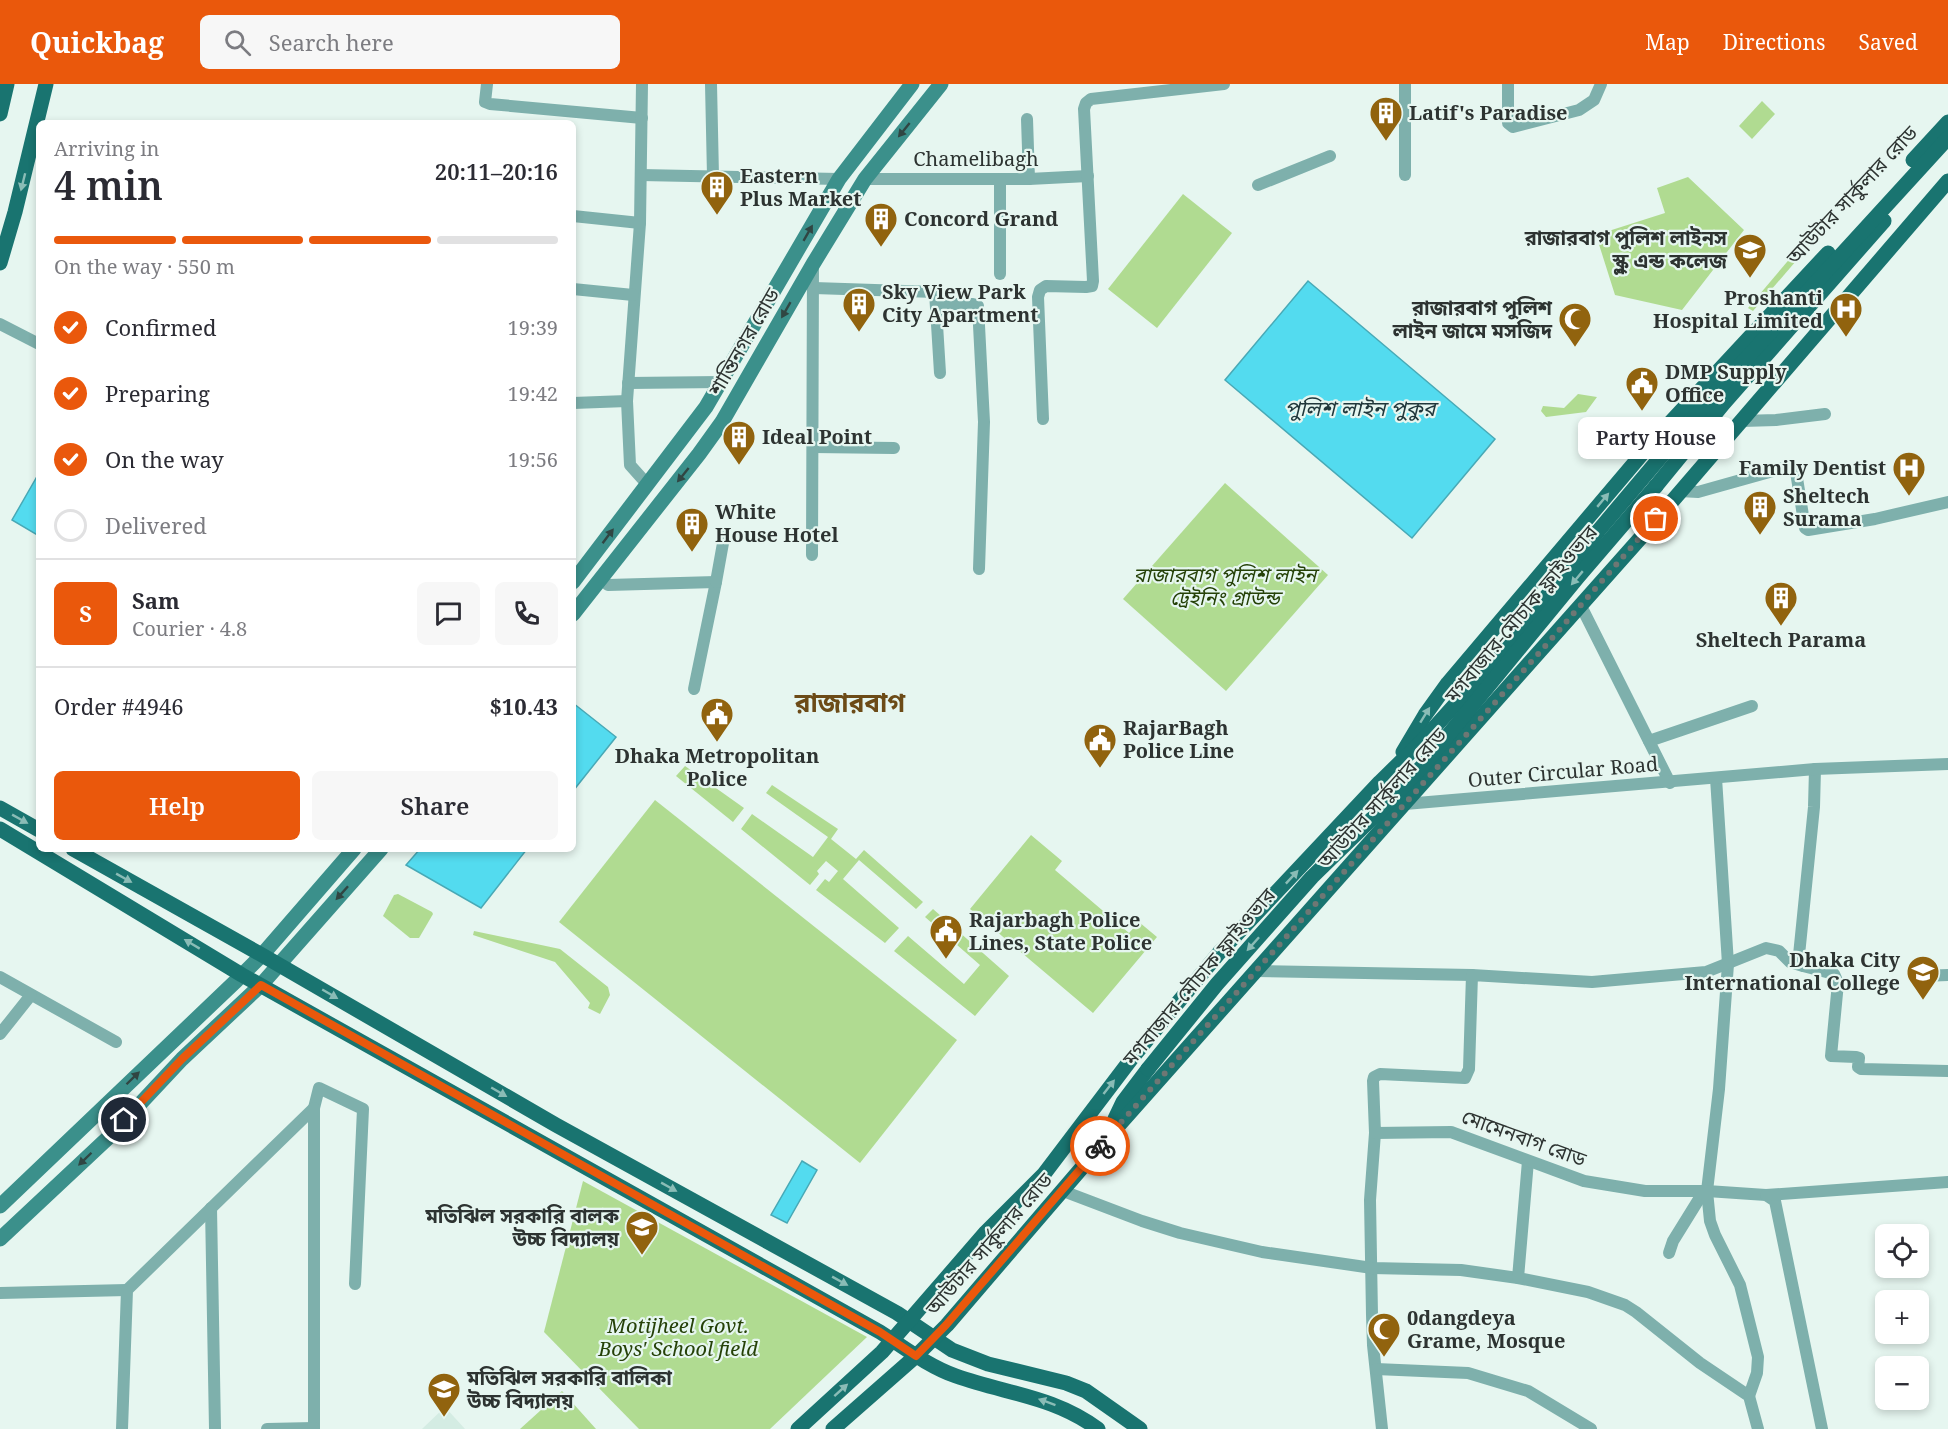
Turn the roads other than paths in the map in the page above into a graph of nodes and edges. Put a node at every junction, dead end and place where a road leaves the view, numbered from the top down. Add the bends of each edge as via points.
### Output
1 (6, 84) edge
2 (46, 84) edge
3 (487, 84) edge
4 (642, 84) edge
5 (711, 84) edge
6 (912, 84) edge
7 (941, 84) edge
8 (1210, 84) edge
9 (1224, 84) edge
10 (1405, 84) edge
11 (1508, 84) edge
12 (1601, 84) edge
13 (0, 114) edge
14 (642, 118) junction
15 (1028, 118) dead end
16 (39, 120) edge
17 (1948, 122) edge
18 (1948, 138) edge
19 (36, 139) edge
20 (1948, 149) edge
21 (1330, 156) dead end
22 (1948, 171) edge
23 (641, 175) junction
24 (1405, 175) dead end
25 (713, 176) junction
26 (1088, 176) junction
27 (839, 179) junction
28 (865, 179) junction
29 (1000, 179) junction
30 (1029, 179) junction
31 (1948, 181) edge
32 (1258, 185) dead end
33 (576, 216) edge
34 (640, 222) junction
35 (0, 263) edge
36 (813, 264) junction
37 (1000, 274) dead end
38 (814, 288) junction
39 (576, 289) edge
40 (633, 295) junction
41 (937, 304) junction
42 (0, 324) edge
43 (36, 342) edge
44 (940, 373) dead end
45 (721, 382) junction
46 (628, 383) junction
47 (627, 401) junction
48 (576, 403) edge
49 (1825, 414) dead end
50 (1043, 419) dead end
51 (1742, 421) junction
52 (813, 447) junction
53 (894, 448) dead end
54 (1695, 474) junction
55 (647, 484) junction
56 (1680, 491) junction
57 (1948, 502) edge
58 (725, 532) dead end
59 (812, 555) dead end
60 (979, 569) dead end
61 (576, 578) edge
62 (601, 579) junction
63 (716, 582) junction
64 (1581, 606) junction
65 (576, 610) edge
66 (694, 689) dead end
67 (1752, 706) dead end
68 (1649, 741) junction
69 (1948, 764) edge
70 (1396, 766) junction
71 (1815, 769) junction
72 (1716, 778) junction
73 (1380, 782) junction
74 (1670, 783) junction
75 (1405, 804) junction
76 (0, 808) edge
77 (36, 828) edge
78 (0, 829) edge
79 (36, 851) edge
80 (38, 852) edge
81 (79, 852) edge
82 (351, 852) edge
83 (378, 852) edge
84 (262, 955) junction
85 (1728, 964) junction
86 (279, 965) junction
87 (1803, 966) junction
88 (1256, 971) junction
89 (242, 975) junction
90 (1472, 975) junction
91 (1948, 975) edge
92 (1922, 976) dead end
93 (0, 977) edge
94 (261, 985) junction
95 (32, 995) junction
96 (0, 1034) edge
97 (116, 1042) dead end
98 (1948, 1071) edge
99 (314, 1108) junction
100 (1375, 1133) junction
101 (1110, 1135) junction
102 (1528, 1161) junction
103 (1948, 1182) edge
104 (1063, 1191) junction
105 (1706, 1191) junction
106 (1766, 1195) junction
107 (0, 1206) edge
108 (211, 1208) junction
109 (0, 1239) edge
110 (1669, 1253) dead end
111 (1372, 1268) junction
112 (1518, 1278) junction
113 (355, 1284) dead end
114 (127, 1290) junction
115 (0, 1293) edge
116 (910, 1321) junction
117 (933, 1339) junction
118 (893, 1340) junction
119 (916, 1356) junction
120 (1376, 1369) junction
121 (1749, 1396) junction
122 (122, 1429) edge
123 (215, 1429) edge
124 (267, 1429) edge
125 (314, 1429) edge
126 (798, 1429) edge
127 (833, 1429) edge
128 (1098, 1429) edge
129 (1140, 1429) edge
130 (1382, 1429) edge
131 (1590, 1429) edge
132 (1758, 1429) edge
133 (1822, 1429) edge

1 - 13 main road
2 - 16 main road
3 - 14 street via 485,102 490,104
4 - 14 street
5 - 25 street
6 - 27 main road, শান্তিনগর রোড
7 -> 28 main road, শান্তিনগর রোড
8 - 9 street
8 - 26 street via 1091,99 1084,110
10 - 24 street
11 - 12 street via 1508,123 1513,127 1574,113 1594,100
14 - 23 street
15 - 30 street
70 -> 17 main road, আউটার সার্কুলার রোড via 1448,683 1645,450
18 - 70 main road, মগবাজার-মৌচাক ফ্লাইওভার via 1713,395 1512,640
19 -> 35 main road
20 -> 101 main road, মগবাজার-মৌচাক ফ্লাইওভার, bridge via 1724,403 1426,762 1312,877 1217,984 1124,1102 1113,1120
21 - 32 street
22 - 54 main road via 1716,435
23 - 25 street
23 - 34 street
25 - 27 street
26 - 30 street, Chamelibagh
26 - 50 street via 1092,286 1046,286 1038,297
45 -> 27 main road, শান্তিনগর রোড
28 - 29 street, Chamelibagh
28 - 36 main road, শান্তিনগর রোড
29 - 30 street, Chamelibagh
29 - 37 street
31 - 51 main road, আউটার সার্কুলার রোড
33 - 34 street
34 - 40 street
36 - 38 street
36 -> 62 main road, শান্তিনগর রোড via 722,422
38 - 41 street via 933,290
38 - 52 street
39 - 40 street
40 - 46 street
41 - 44 street
41 - 60 street via 978,306 984,422
42 - 43 street
45 - 46 street
45 - 55 main road, শান্তিনগর রোড
46 - 47 street
47 - 48 street
47 - 55 street via 630,465
49 - 51 street
51 - 54 main road, আউটার সার্কুলার রোড
52 - 53 street
52 - 59 street
54 - 56 main road, আউটার সার্কুলার রোড
61 -> 55 main road, শান্তিনগর রোড
56 - 57 street via 1698,492 1793,468 1805,528 1809,530
56 - 64 main road, আউটার সার্কুলার রোড
58 - 63 street
62 - 63 street via 608,585
62 - 65 main road, শান্তিনগর রোড
63 - 66 street
64 - 68 street, Outer Circular Road
64 - 75 main road, আউটার সার্কুলার রোড
67 - 68 street
68 - 74 street, Outer Circular Road
69 - 71 street
70 - 73 main road, মগবাজার-মৌচাক ফ্লাইওভার
71 - 72 street
71 - 87 street via 1799,955
72 - 74 street
72 - 85 street
73 - 75 main road
116 -> 73 main road, আউটার সার্কুলার রোড via 986,1232 1044,1174 1125,1067 1220,953
74 - 75 street, Outer Circular Road
75 - 88 main road, আউটার সার্কুলার রোড
76 -> 77 main road
79 -> 78 main road
89 -> 80 main road
81 -> 84 main road
82 - 84 main road
83 -> 86 main road
84 - 86 main road
84 - 89 main road
85 - 87 street via 1766,948
85 - 90 street via 1706,972 1592,982
85 - 105 street via 1720,1078
86 - 94 main road
86 -> 116 main road via 556,1125
87 - 98 street via 1834,974 1838,983 1831,1056 1859,1058 1861,1069
88 - 90 street
88 - 101 main road, আউটার সার্কুলার রোড
89 - 94 main road
107 -> 89 main road
90 - 100 street, মোমেনবাগ রোড via 1468,1074 1465,1078 1380,1074 1374,1077
91 - 92 street
93 - 95 street
94 -> 109 main road
94 - 118 main road
95 - 96 street
95 - 97 street
99 - 108 street
99 - 113 street via 319,1088 363,1109
99 - 125 street
100 - 102 street, মোমেনবাগ রোড via 1451,1132
100 - 111 street via 1370,1200
101 - 104 main road, আউটার সার্কুলার রোড
102 - 105 street, মোমেনবাগ রোড via 1584,1181 1646,1191
102 - 112 street
103 - 106 street, মোমেনবাগ রোড
104 - 111 street via 1180,1233 1262,1252
104 - 117 main road, আউটার সার্কুলার রোড
105 - 106 street, মোমেনবাগ রোড
105 - 110 street
105 - 121 street via 1710,1221 1740,1285 1758,1357
106 - 133 street via 1775,1202
108 - 114 street
108 - 123 street
111 - 112 street via 1451,1270
111 - 120 street
112 - 121 street via 1588,1292 1625,1305
114 - 115 street
114 - 122 street
116 - 117 main road
116 - 118 main road, আউটার সার্কুলার রোড
117 - 119 main road, আউটার সার্কুলার রোড
117 - 129 main road via 968,1358 1086,1391
118 - 119 main road
126 -> 118 main road, আউটার সার্কুলার রোড
119 - 127 main road, আউটার সার্কুলার রোড
128 -> 119 main road via 1046,1401 957,1376
120 - 130 street
120 - 131 street via 1468,1373 1528,1391
121 - 132 street
124 - 125 street

